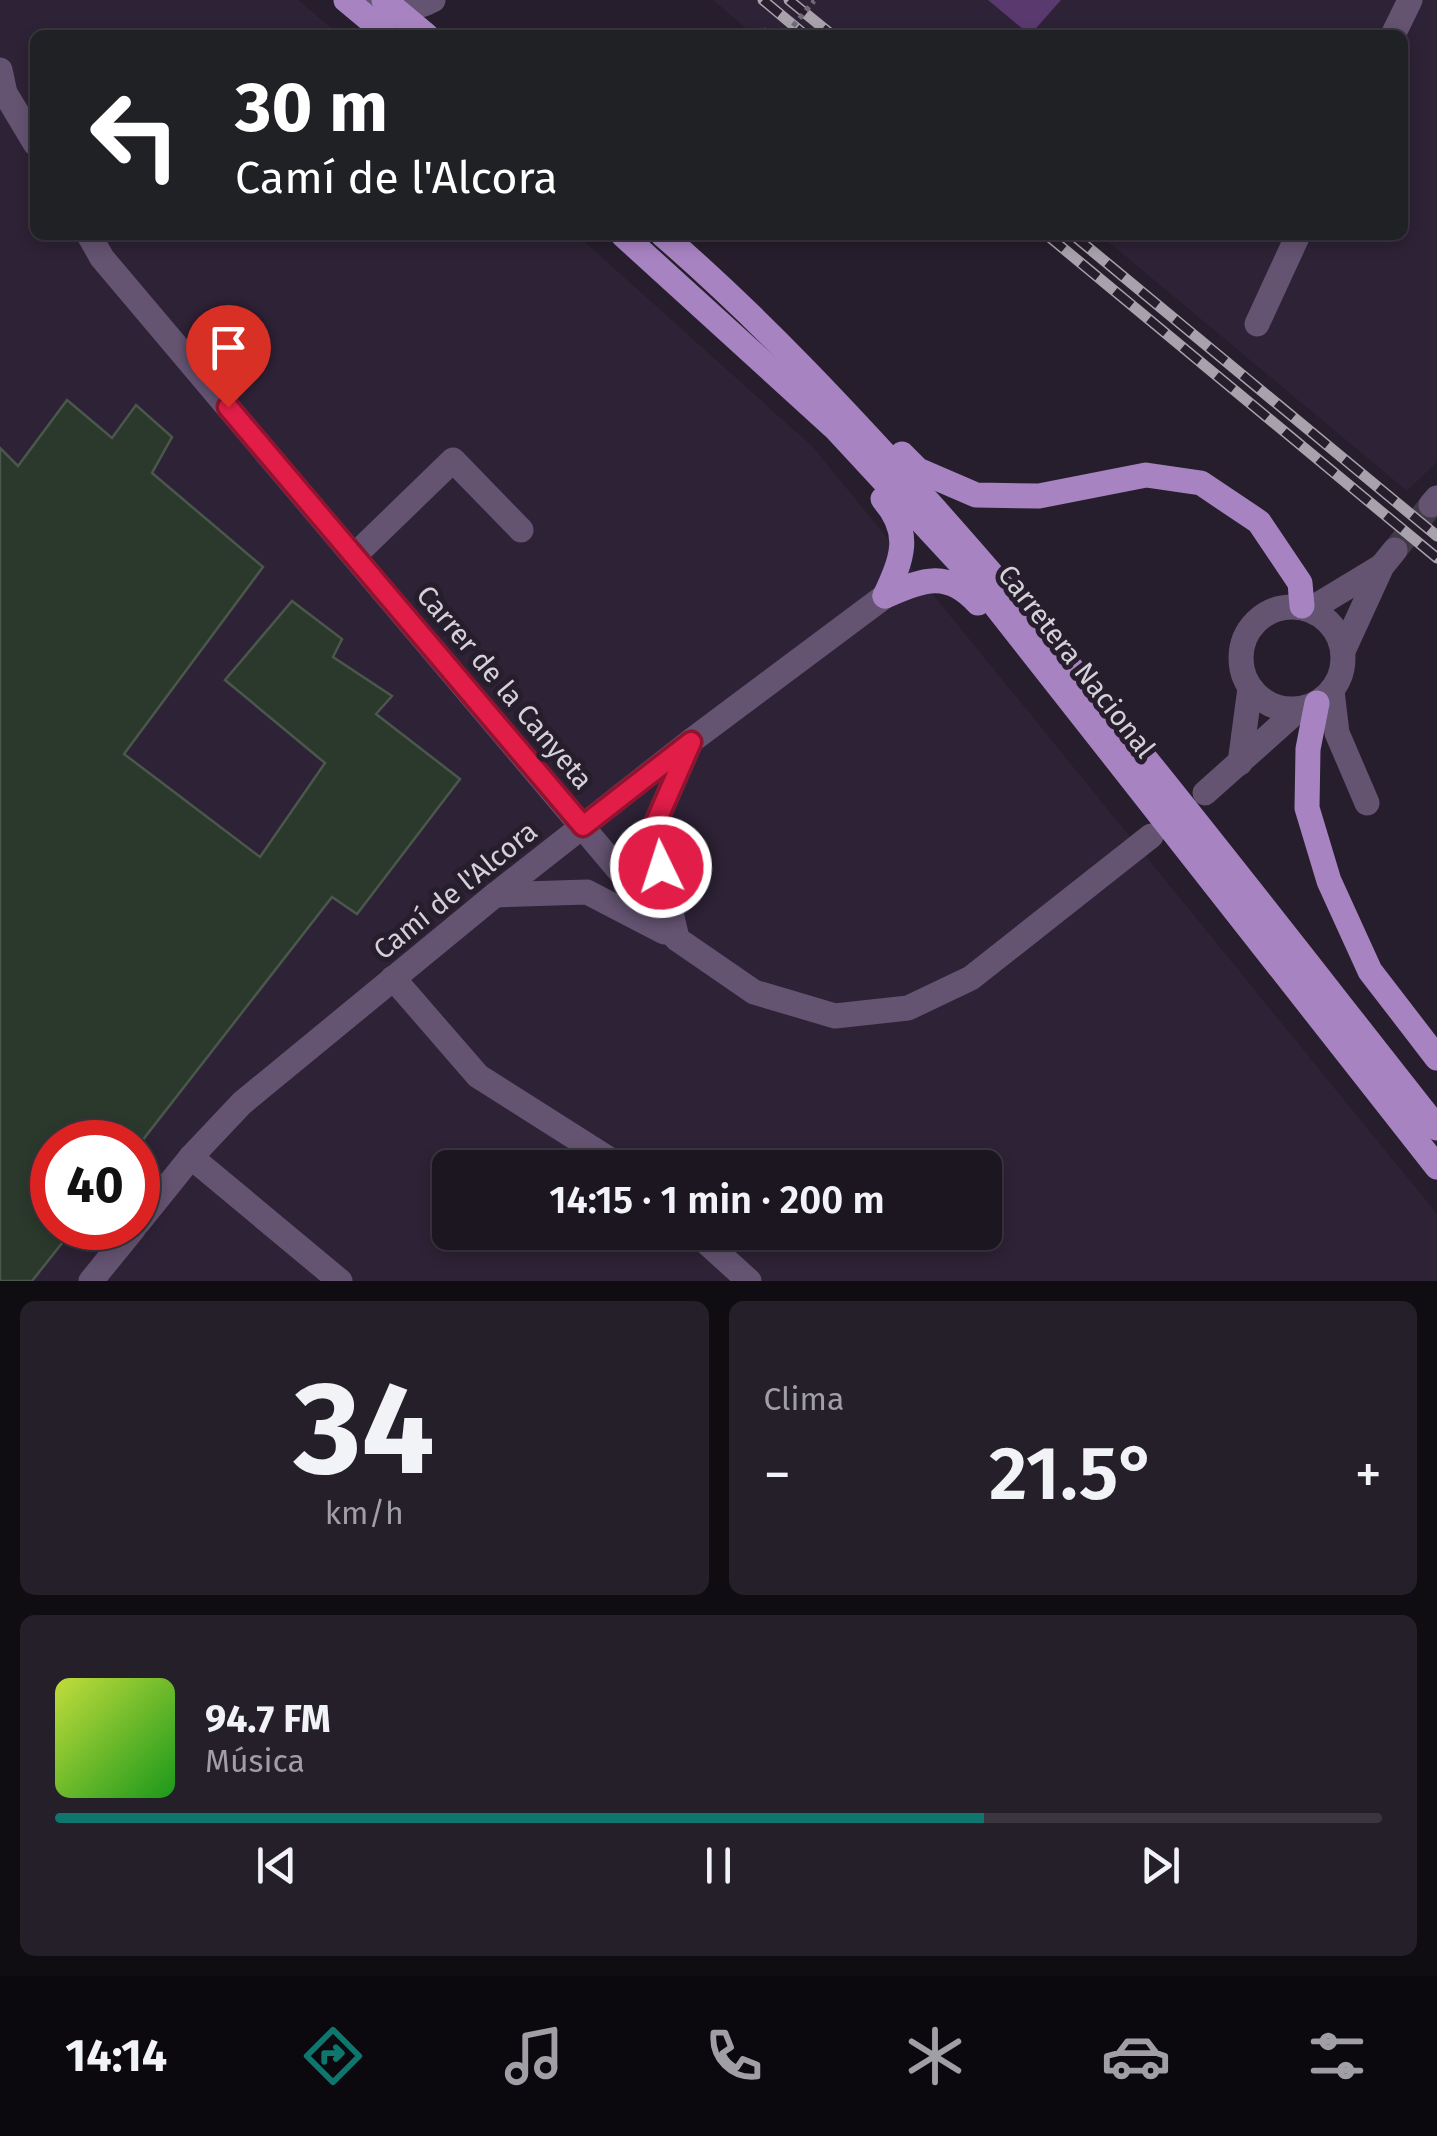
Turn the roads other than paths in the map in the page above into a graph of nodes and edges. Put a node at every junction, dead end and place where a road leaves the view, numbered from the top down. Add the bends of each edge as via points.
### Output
1 (346, 0) edge
2 (363, 0) edge
3 (433, 0) edge
4 (1410, 0) edge
5 (390, 4) edge
6 (382, 30) edge
7 (420, 30) edge
8 (1395, 30) edge
9 (0, 70) edge
10 (30, 134) edge
11 (92, 240) edge
12 (629, 240) edge
13 (668, 240) edge
14 (1296, 240) edge
15 (1257, 324) dead end
16 (793, 355) junction
17 (791, 387) junction
18 (521, 530) dead end
19 (354, 556) junction
20 (884, 596) junction
21 (1306, 607) junction
22 (1344, 650) junction
23 (1035, 657) junction
24 (1250, 688) junction
25 (1315, 701) junction
26 (691, 742) junction
27 (1240, 762) junction
28 (1205, 793) dead end
29 (1367, 803) dead end
30 (583, 826) junction
31 (1151, 836) dead end
32 (495, 895) junction
33 (677, 939) junction
34 (393, 978) junction
35 (1437, 1058) edge
36 (1437, 1128) edge
37 (595, 1150) edge
38 (191, 1157) junction
39 (1437, 1167) edge
40 (160, 1195) edge
41 (118, 1250) edge
42 (715, 1250) edge
43 (100, 1276) edge
44 (340, 1281) edge
45 (749, 1281) edge

1 - 6 main road
2 - 5 street
3 - 5 street
4 - 8 street
5 - 7 main road
9 - 10 street
11 - 19 street, Carrer de la Canyeta
12 - 17 main road, Carretera Nacional
13 - 16 main road, Carretera Nacional
14 - 15 street
16 - 21 main road via 840,389 918,470 976,495 1039,496 1146,475 1201,483 1259,522 1300,583
16 - 36 main road, Carretera Nacional via 1100,702
17 - 20 main road via 898,515 900,562
17 - 23 main road, Carretera Nacional via 973,577
18 - 19 street via 453,460
19 - 30 street, Carrer de la Canyeta
20 - 23 main road via 952,581
20 - 26 street, Camí de l'Alcora
21 - 22 street via 1333,626
21 - 22 street via 1388,558
21 - 24 street via 1272,609 1248,629 1240,659
22 - 25 street via 1342,672
23 - 39 main road, Carretera Nacional
24 - 25 street via 1271,705
24 - 27 street
25 - 27 street
25 - 29 street via 1337,733
25 - 35 main road via 1307,808 1328,881 1370,972
26 - 30 street, Camí de l'Alcora
26 - 33 street via 652,831
27 - 28 street
30 - 32 street, Camí de l'Alcora
30 - 33 street, Carrer de la Canyeta
31 - 33 street, Carrer de la Canyeta via 971,978 908,1008 835,1016 754,992
32 - 33 street via 587,892
32 - 34 street, Camí de l'Alcora
34 - 37 street via 478,1076
34 - 38 street, Camí de l'Alcora via 242,1102
38 - 40 street, Camí de l'Alcora
38 - 44 street
41 - 43 street, Camí de l'Alcora
42 - 45 street

